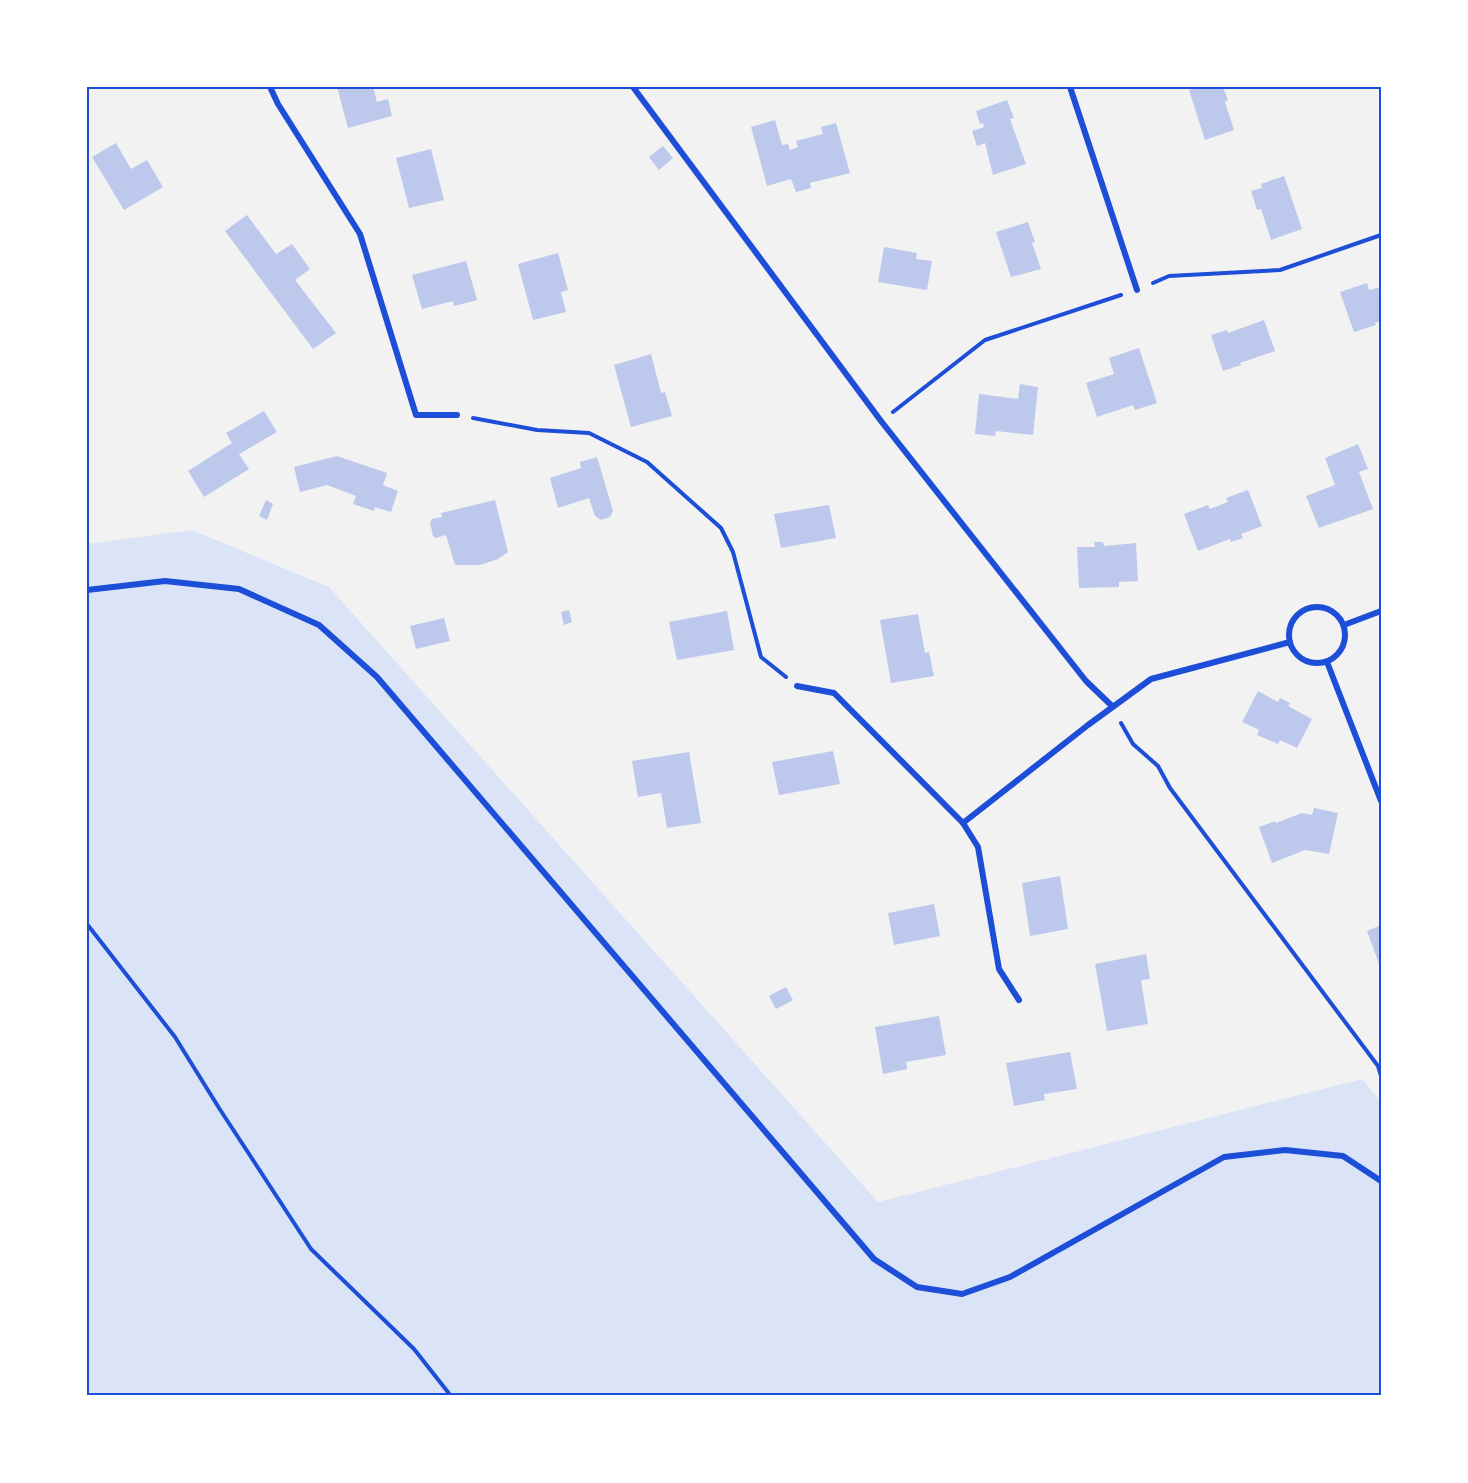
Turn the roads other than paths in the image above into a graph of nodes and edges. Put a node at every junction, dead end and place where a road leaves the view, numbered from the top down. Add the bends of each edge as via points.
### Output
1 (270, 87) edge
2 (633, 87) edge
3 (1070, 87) edge
4 (1137, 290) road end
5 (457, 415) road end
6 (87, 590) edge
7 (1381, 612) edge
8 (1344, 625) junction
9 (1290, 642) junction
10 (1327, 662) junction
11 (797, 686) road end
12 (1112, 706) junction
13 (1381, 801) edge
14 (963, 823) junction
15 (1019, 999) dead end
16 (1381, 1180) edge

1 - 5 street via 360,234 416,415
2 - 12 street via 881,421 1086,681
3 - 4 street
6 - 16 street via 165,581 239,589 319,625 377,677 874,1259 917,1287 962,1294 1010,1277 1224,1157 1285,1150 1343,1156
7 - 8 street
8 - 9 street via 1326,608 1309,608 1295,617
8 - 10 street via 1343,647
9 - 10 street via 1300,658 1318,664
9 - 12 street via 1150,679
10 - 13 street
11 - 14 street via 834,693
12 - 14 street
14 - 15 street via 978,847 999,969

